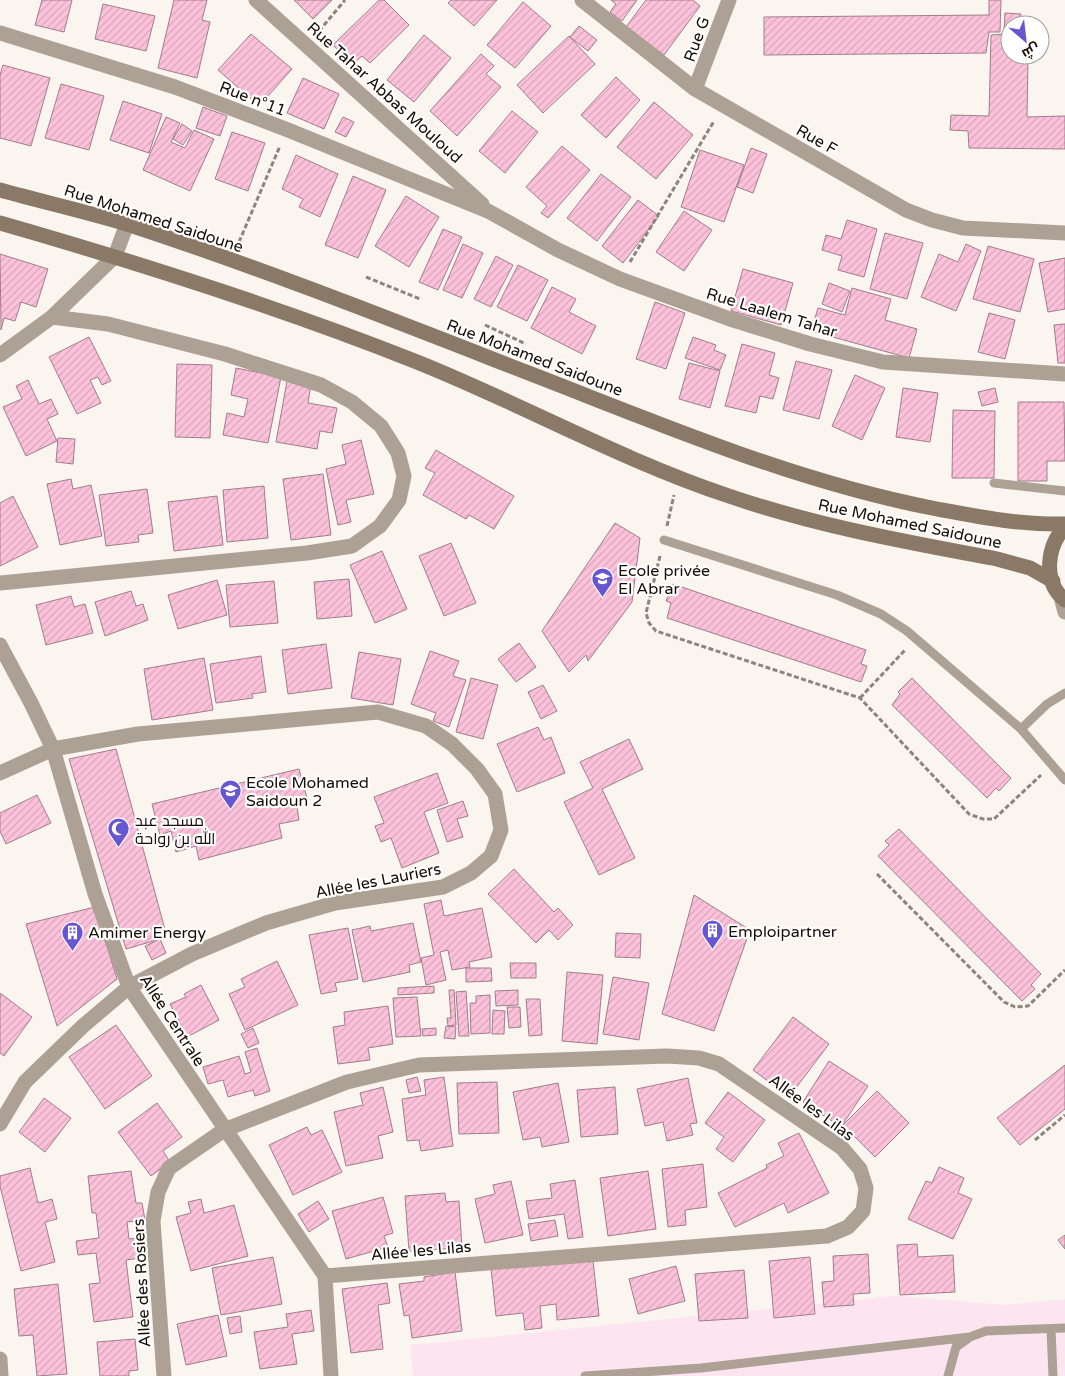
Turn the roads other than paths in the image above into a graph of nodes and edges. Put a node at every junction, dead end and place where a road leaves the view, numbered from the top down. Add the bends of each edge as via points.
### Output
1 (256, 0) edge
2 (582, 0) edge
3 (729, 0) edge
4 (0, 33) edge
5 (695, 89) junction
6 (0, 190) edge
7 (488, 210) junction
8 (0, 223) edge
9 (127, 224) junction
10 (1065, 233) edge
11 (115, 256) junction
12 (52, 317) junction
13 (0, 355) edge
14 (1065, 374) edge
15 (994, 482) dead end
16 (1065, 491) edge
17 (1065, 526) edge
18 (664, 540) road end
19 (1053, 581) junction
20 (0, 583) edge
21 (1063, 599) edge
22 (1065, 612) edge
23 (0, 645) edge
24 (1065, 693) edge
25 (1020, 729) junction
26 (53, 749) junction
27 (0, 773) edge
28 (1065, 780) edge
29 (128, 987) junction
30 (0, 1124) edge
31 (224, 1130) junction
32 (325, 1276) junction
33 (1065, 1328) edge
34 (1051, 1329) junction
35 (970, 1337) junction
36 (0, 1359) edge
37 (701, 1372) edge
38 (1, 1376) edge
39 (164, 1376) edge
40 (331, 1376) edge
41 (585, 1376) edge
42 (948, 1376) edge
43 (1053, 1376) edge

1 - 7 street, Rue Tahar Abbas Mouloud
2 - 5 street, Rue F
3 - 5 street, Rue G
4 - 7 street, Rue n°11 via 175,87
5 - 10 street, Rue F via 906,210 963,228
6 - 9 main road, Rue Mohamed Saidoune
7 - 14 street, Rue Laalem Tahar via 558,250 620,279 810,344 883,362
8 - 11 main road, Rue Mohamed Saidoune
9 - 11 street
9 - 17 main road, Rue Mohamed Saidoune via 313,290 700,440 829,483 893,501 984,518
11 - 12 street
11 - 19 main road, Rue Mohamed Saidoune via 312,321 421,364 678,477 792,516 997,559 1030,568
12 - 13 street
12 - 20 street via 108,324 225,354 321,385 352,402 381,426 398,453 404,476 399,500 380,526 352,546
15 - 16 lane
17 - 19 main road via 1052,547 1049,561
18 - 25 lane via 837,595 881,614 916,638
19 - 21 main road
21 - 22 street
23 - 26 street, Allée Centrale
24 - 25 lane via 1047,704
25 - 28 lane
26 - 27 street, Allée les Lauriers
26 - 29 street, Allée Centrale via 95,894
26 - 29 street, Allée les Lauriers via 138,734 378,712 426,726 452,744 477,769 495,794 501,830 491,856 471,873 443,887 335,903 266,923 192,954
29 - 30 street, Allée les Lauriers via 25,1082
29 - 31 street, Allée Centrale
31 - 32 street, Allée Centrale
31 - 32 street, Allée les Lilas via 347,1082 419,1066 667,1056 699,1058 719,1064 842,1148 860,1169 866,1188 863,1211 848,1227 827,1236
31 - 39 street, Allée des Rosiers via 169,1168 158,1192 153,1221
32 - 40 street
33 - 34 lane
34 - 35 lane via 986,1331
34 - 43 lane
35 - 37 lane
35 - 42 lane via 956,1347
36 - 38 street
37 - 41 lane

